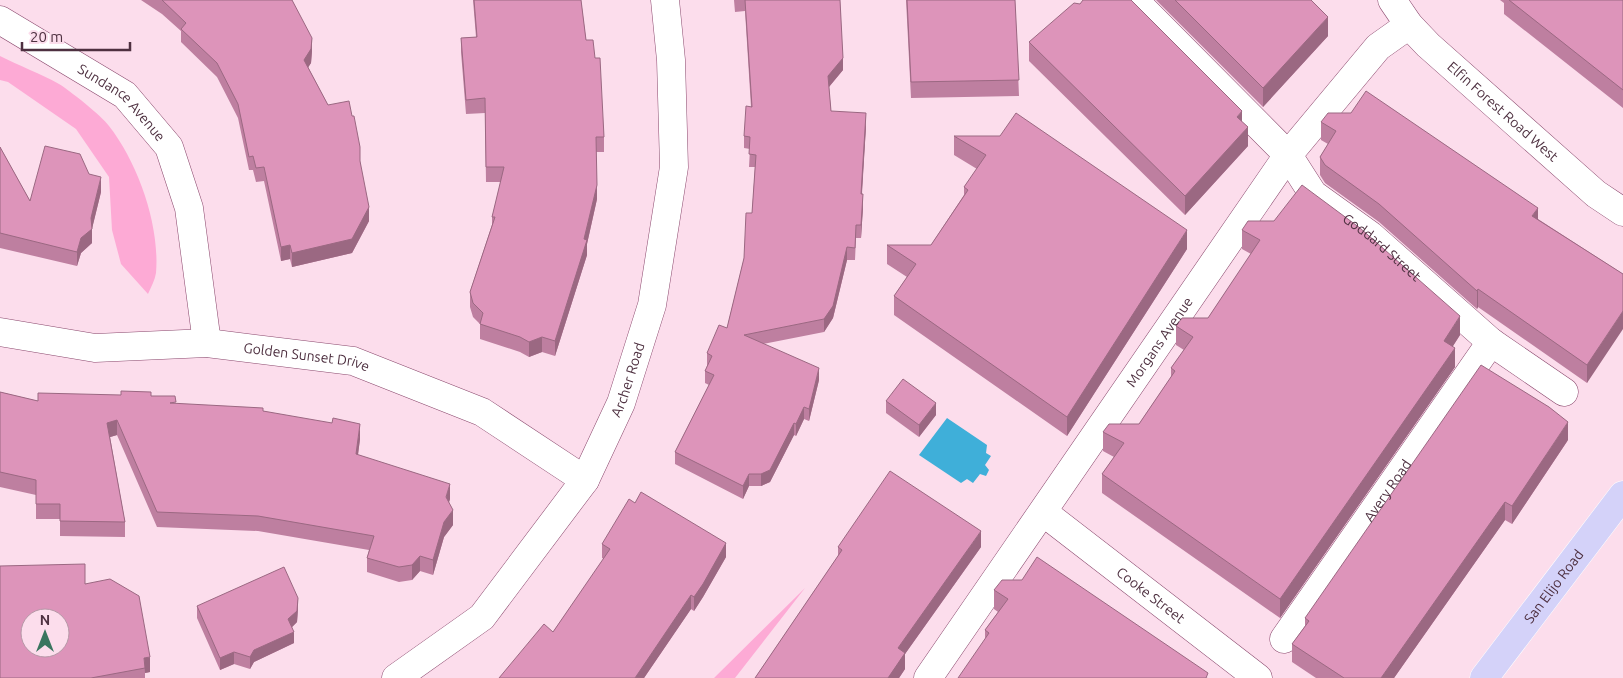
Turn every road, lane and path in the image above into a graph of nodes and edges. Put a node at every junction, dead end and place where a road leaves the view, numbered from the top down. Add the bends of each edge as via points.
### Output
1 (665, 0) edge
2 (1134, 0) edge
3 (1392, 0) edge
4 (0, 20) edge
5 (1409, 24) junction
6 (1288, 155) junction
7 (1623, 212) edge
8 (0, 332) edge
9 (1491, 342) junction
10 (207, 343) junction
11 (1564, 392) dead end
12 (585, 480) junction
13 (1623, 495) edge
14 (1043, 512) junction
15 (1284, 639) dead end
16 (1253, 676) edge
17 (396, 678) edge
18 (928, 678) edge
19 (1484, 678) edge

1 - 12 street, Archer Road via 671,60 674,167 652,305 621,403
2 - 6 street, Goddard Street
3 - 5 street, Elfin Forest Road West
4 - 10 street, Sundance Avenue via 125,95 169,146 190,208
5 - 6 street, Morgans Avenue via 1378,47
5 - 7 street, Elfin Forest Road West via 1428,45 1596,194
6 - 9 street, Goddard Street via 1313,194 1370,235
6 - 14 street, Morgans Avenue
8 - 10 street, Golden Sunset Drive via 95,348
9 - 11 street, Goddard Street
9 - 15 street, Avery Road
10 - 12 street, Golden Sunset Drive via 353,361 482,412
12 - 17 street, Archer Road via 482,617
13 - 19 main road, San Elijo Road
14 - 16 street, Cooke Street
14 - 18 street, Morgans Avenue

